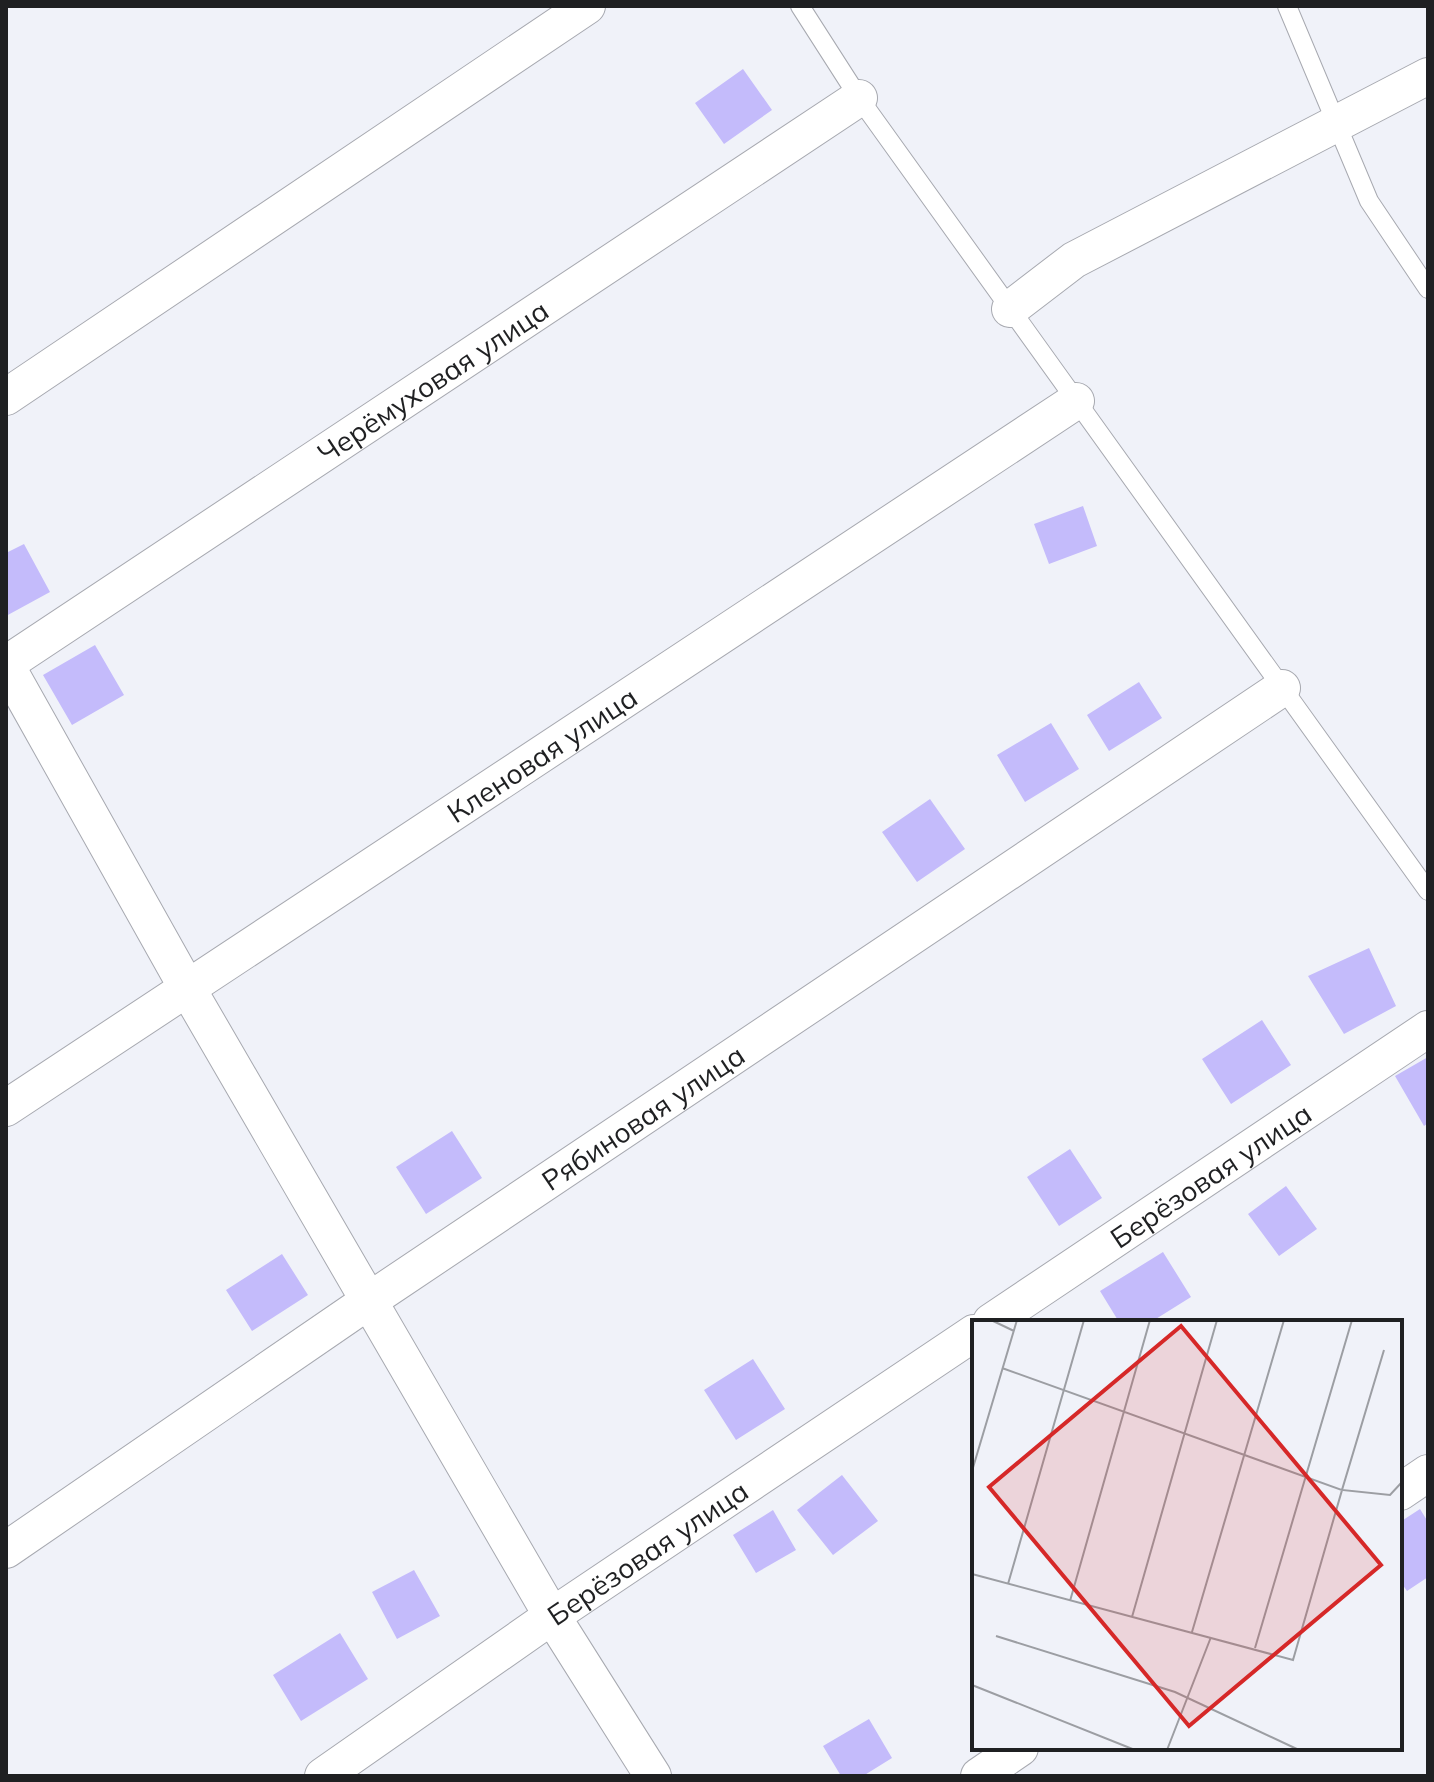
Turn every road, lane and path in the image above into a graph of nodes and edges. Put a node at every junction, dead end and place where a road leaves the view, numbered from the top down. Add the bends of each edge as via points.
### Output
1 (587, 6) edge
2 (800, 6) edge
3 (1287, 6) edge
4 (1428, 76) edge
5 (859, 98) junction
6 (1334, 124) junction
7 (1428, 289) edge
8 (1010, 309) junction
9 (6, 397) edge
10 (1076, 401) junction
11 (6, 665) edge
12 (1282, 688) junction
13 (1428, 891) edge
14 (186, 986) junction
15 (1428, 1029) edge
16 (6, 1108) edge
17 (370, 1300) junction
18 (994, 1320) edge
19 (972, 1334) edge
20 (1428, 1473) edge
21 (1402, 1491) edge
22 (6, 1550) edge
23 (552, 1616) junction
24 (1017, 1750) edge
25 (323, 1776) edge
26 (653, 1776) edge
27 (979, 1776) edge

1 - 9 street
2 - 5 lane
3 - 6 lane
4 - 6 street
5 - 8 lane
5 - 11 street, Черёмуховая улица
6 - 7 lane via 1369,201
6 - 8 street via 1074,260
8 - 10 lane
10 - 12 lane
10 - 14 street, Кленовая улица
11 - 14 street
12 - 13 lane
12 - 17 street, Рябиновая улица
14 - 16 street, Кленовая улица
14 - 17 street
15 - 18 street, Берёзовая улица
17 - 22 street, Рябиновая улица
17 - 23 street
19 - 23 street, Берёзовая улица
20 - 21 street
23 - 25 street, Берёзовая улица
23 - 26 street
24 - 27 street

